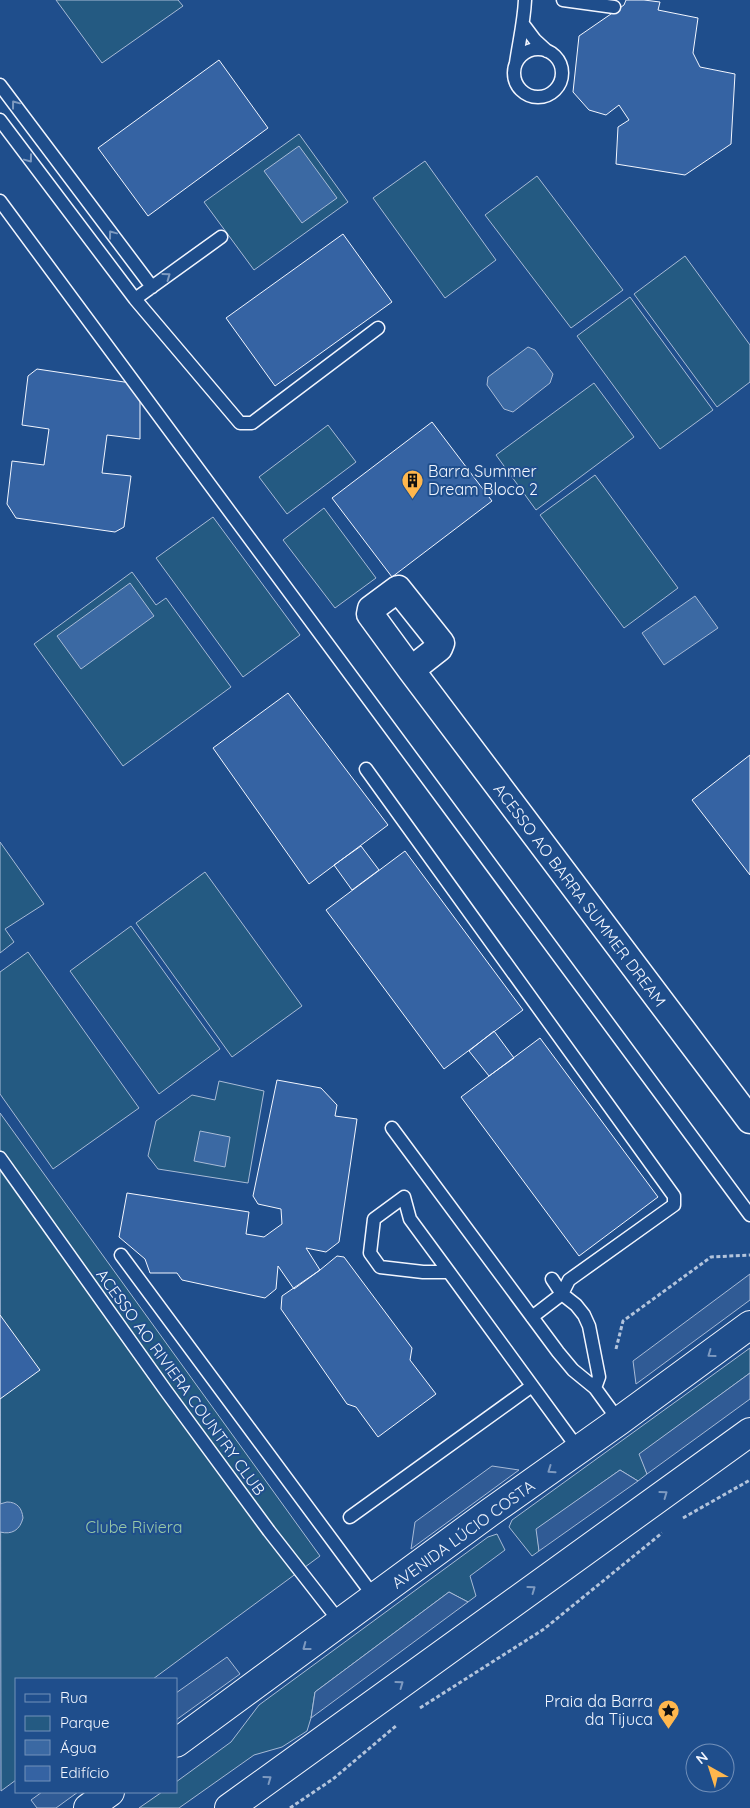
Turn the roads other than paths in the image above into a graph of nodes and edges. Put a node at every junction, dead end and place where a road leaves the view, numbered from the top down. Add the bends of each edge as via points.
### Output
1 (525, 0) edge
2 (563, 0) edge
3 (614, 7) dead end
4 (524, 24) junction
5 (547, 51) junction
6 (516, 66) junction
7 (0, 84) edge
8 (0, 120) edge
9 (0, 202) edge
10 (221, 237) dead end
11 (152, 287) junction
12 (135, 299) junction
13 (378, 328) dead end
14 (410, 670) dead end
15 (366, 769) dead end
16 (750, 1120) edge
17 (392, 1128) dead end
18 (0, 1158) edge
19 (750, 1215) edge
20 (121, 1255) dead end
21 (449, 1272) junction
22 (552, 1279) dead end
23 (562, 1294) junction
24 (532, 1317) junction
25 (750, 1325) edge
26 (597, 1383) junction
27 (532, 1386) junction
28 (619, 1421) junction
29 (750, 1432) edge
30 (579, 1450) junction
31 (350, 1518) dead end
32 (375, 1598) junction
33 (340, 1622) junction
34 (186, 1736) edge
35 (109, 1793) edge
36 (130, 1793) edge
37 (88, 1808) edge
38 (114, 1808) edge
39 (229, 1808) edge

1 - 4 lane
2 - 3 lane
4 - 5 lane via 534,40
4 - 6 lane via 519,36
5 - 6 lane via 539,49 525,53
5 - 6 lane via 558,61 562,75 560,83 549,94 533,96 520,88 514,74
11 -> 7 lane
8 -> 12 lane
9 - 19 lane
11 -> 10 lane
11 - 12 lane
12 - 13 lane via 240,423 252,423
14 - 16 street, ACESSO AO BARRA SUMMER DREAM
15 - 23 lane via 674,1196 674,1205 569,1280
17 - 24 lane
18 - 33 lane, ACESSO AO RIVIERA COUNTRY CLUB via 263,1524
20 - 32 lane
21 - 21 lane via 410,1218 404,1196 374,1219 370,1253 380,1267
21 - 27 lane
22 - 23 lane
23 - 24 lane
23 - 26 lane via 576,1305 589,1326
24 - 26 lane via 573,1370
25 -> 28 main road, AVENIDA LÚCIO COSTA
26 - 28 lane
27 - 30 lane
27 - 31 lane
28 - 30 main road, AVENIDA LÚCIO COSTA
39 -> 29 main road
30 -> 32 main road, AVENIDA LÚCIO COSTA
32 - 33 main road, AVENIDA LÚCIO COSTA
33 -> 34 main road, AVENIDA LÚCIO COSTA
35 - 37 main road
36 - 38 main road

